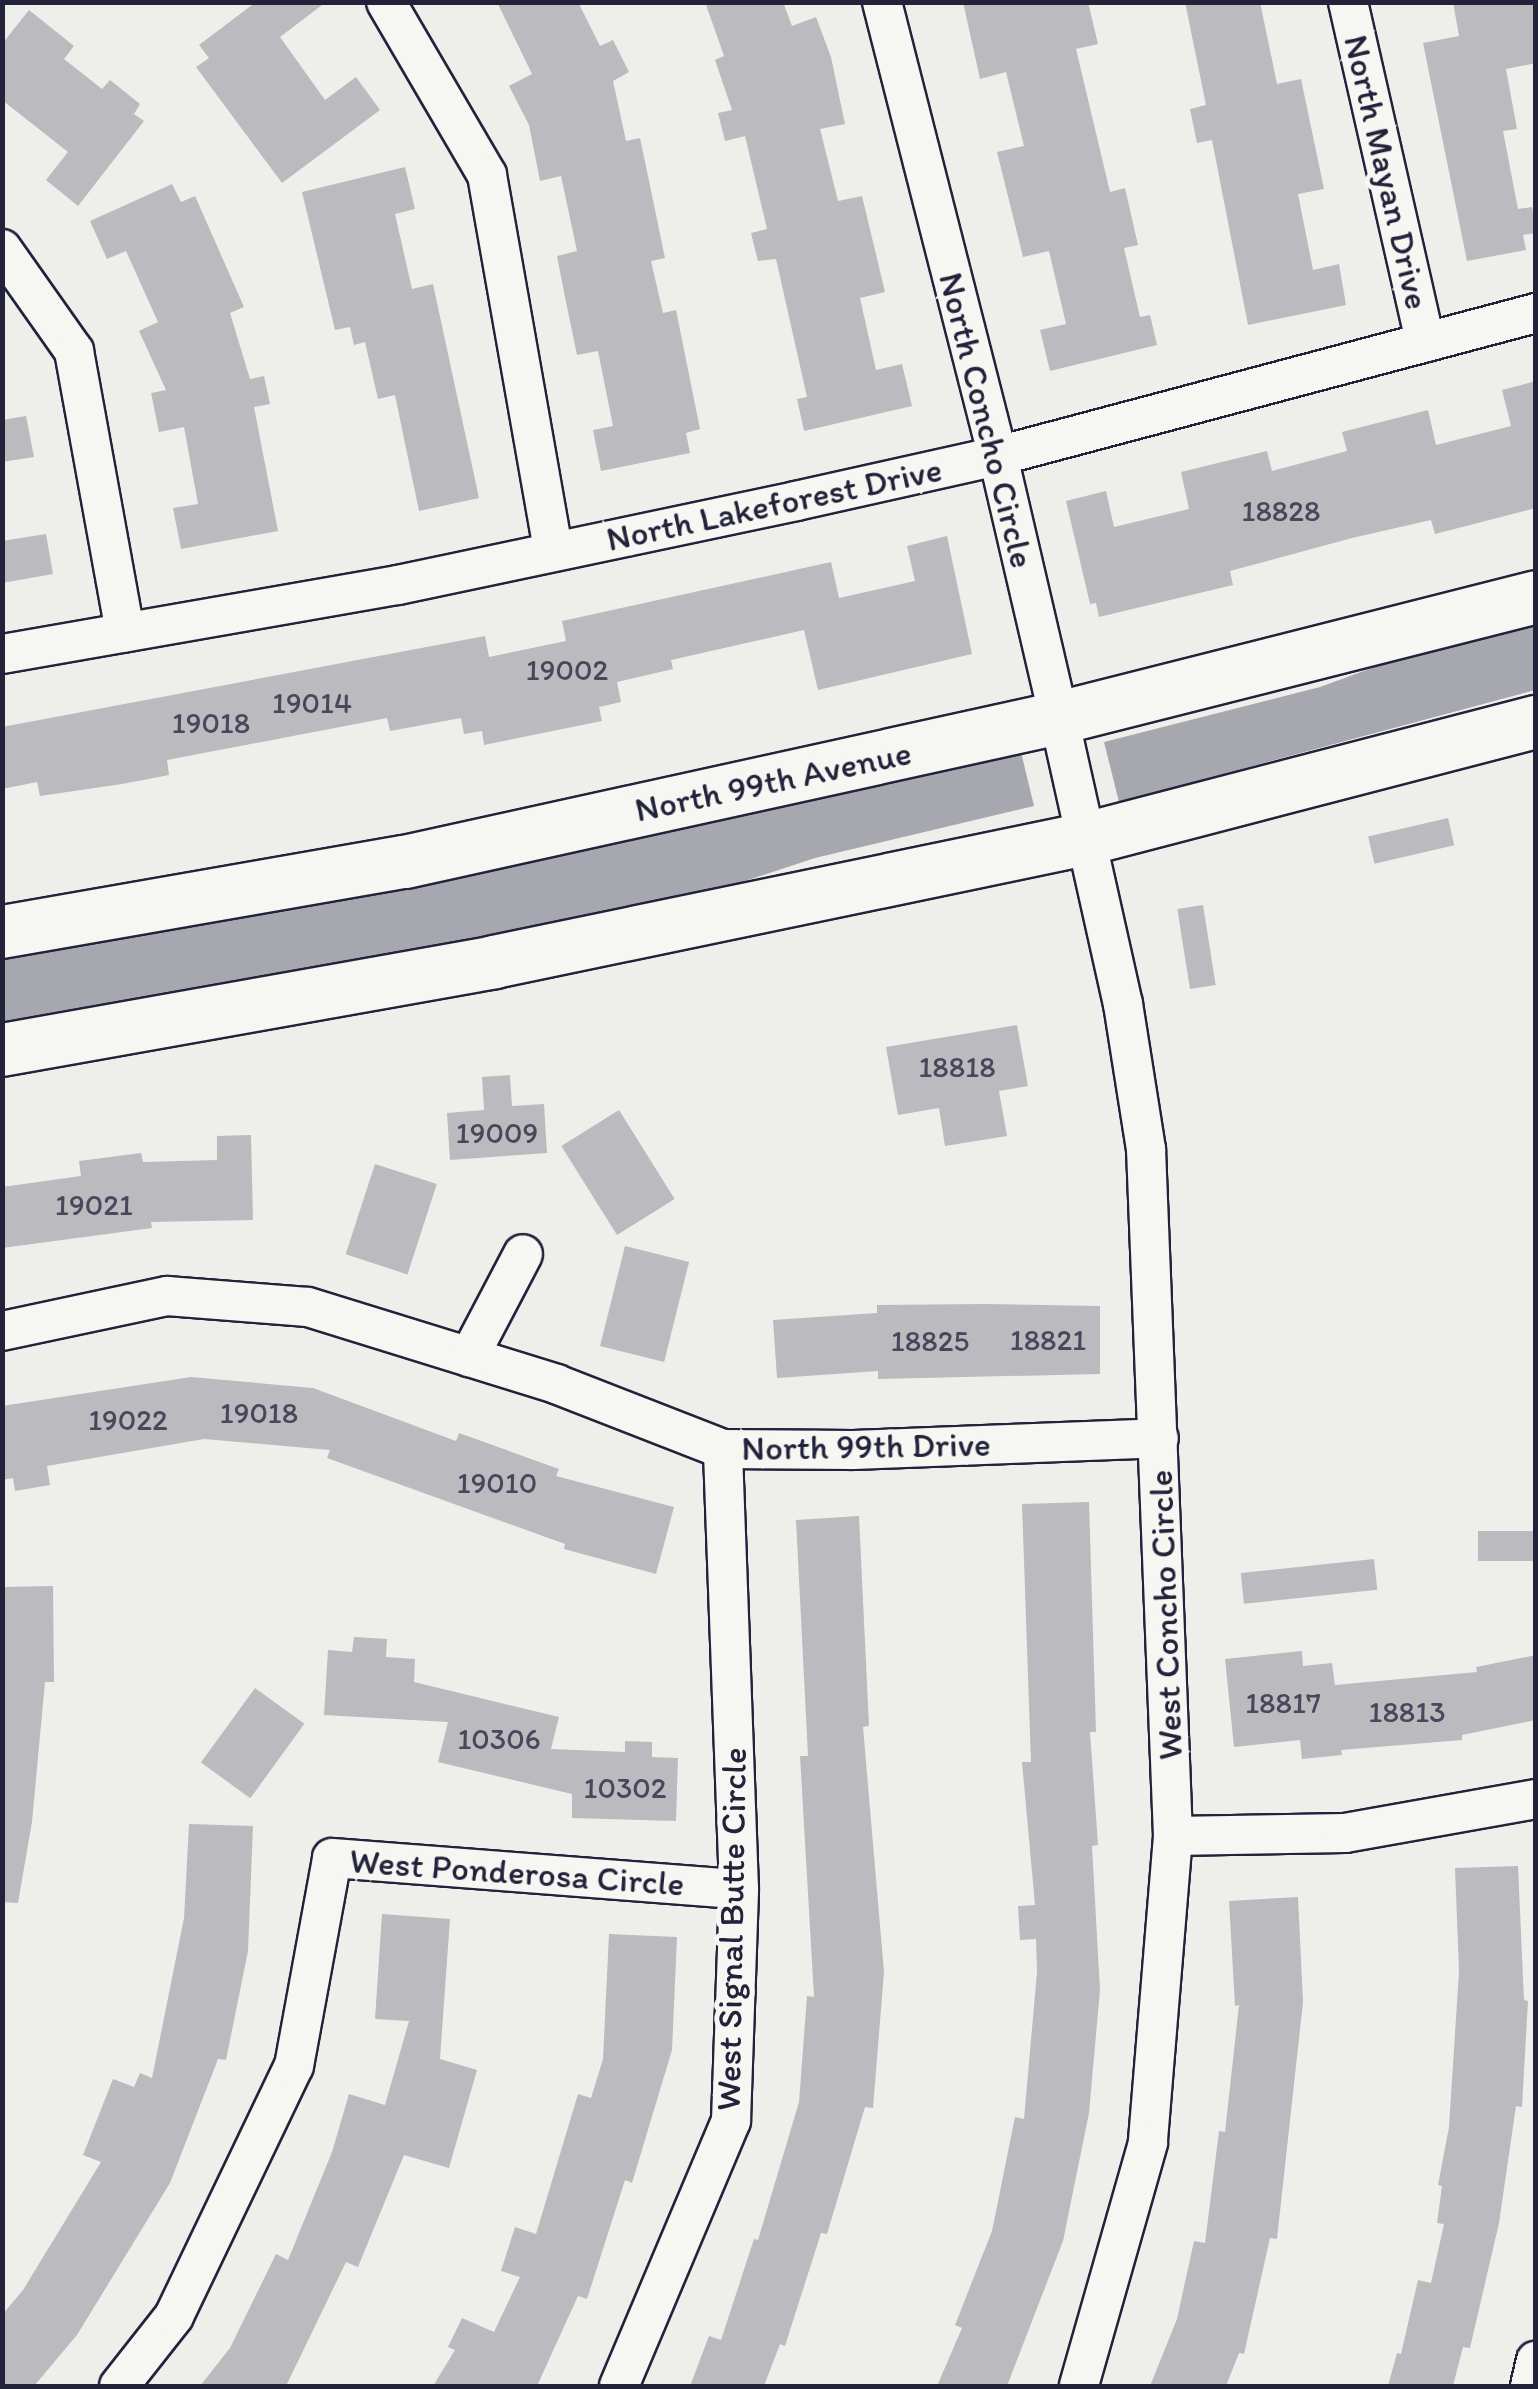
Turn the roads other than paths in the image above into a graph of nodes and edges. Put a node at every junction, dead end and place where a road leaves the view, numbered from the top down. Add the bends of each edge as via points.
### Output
1 (386, 2) edge
2 (882, 2) edge
3 (1348, 2) edge
4 (2, 249) edge
5 (1536, 313) edge
6 (1425, 342) junction
7 (998, 456) junction
8 (553, 551) junction
9 (1536, 598) edge
10 (125, 632) junction
11 (2, 654) edge
12 (1059, 718) junction
13 (1536, 722) edge
14 (1086, 840) junction
15 (2, 932) edge
16 (2, 1050) edge
17 (524, 1254) dead end
18 (2, 1332) edge
19 (469, 1357) junction
20 (1159, 1438) junction
21 (722, 1449) junction
22 (1536, 1799) edge
23 (1173, 1836) junction
24 (739, 1889) junction
25 (1536, 2362) edge
26 (118, 2386) edge
27 (620, 2386) edge
28 (1079, 2386) edge
29 (1530, 2386) edge

1 - 8 street via 486,175
2 - 7 street, North Concho Circle
3 - 6 street, North Mayan Drive
4 - 10 street via 74,351
5 - 6 street, North Lakeforest Drive
6 - 7 street, North Lakeforest Drive
7 - 8 street, North Lakeforest Drive
7 - 12 street, North Concho Circle
8 - 10 street, North Lakeforest Drive
9 - 12 main road, North 99th Avenue
10 - 11 street, North Lakeforest Drive
12 - 14 street, North Concho Circle
12 - 15 main road, North 99th Avenue via 405,862
13 - 14 main road
14 - 16 main road via 494,962
14 - 20 street, West Concho Circle via 1144,1133
17 - 19 street
18 - 19 street, North 99th Drive via 167,1296 308,1307
19 - 21 street, North 99th Drive
20 - 21 street, North 99th Drive
20 - 23 street, West Concho Circle
21 - 24 street, West Signal Butte Circle
22 - 23 street via 1345,1833
23 - 28 street, West Concho Circle via 1148,2144
24 - 26 street, West Ponderosa Circle via 332,1858 294,2066 174,2316
24 - 27 street, West Signal Butte Circle via 731,2121
25 - 29 street

